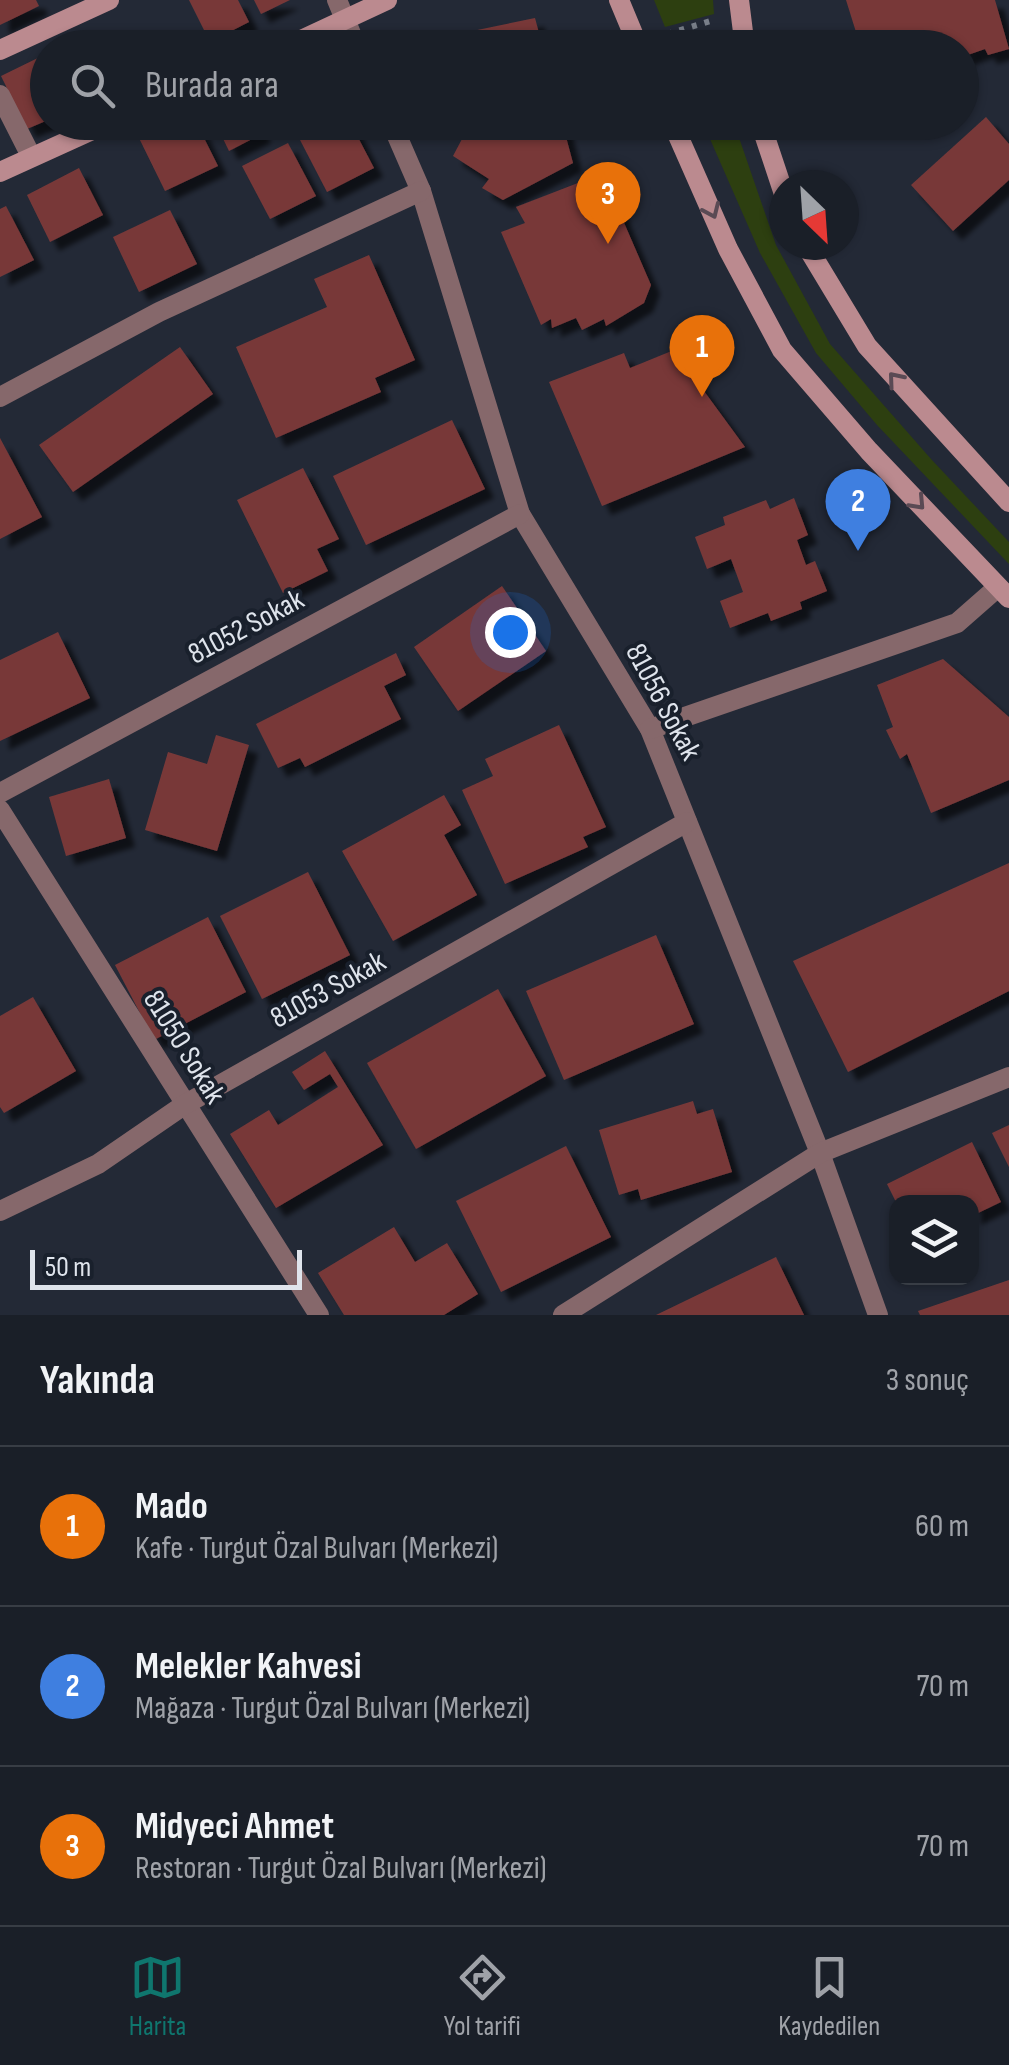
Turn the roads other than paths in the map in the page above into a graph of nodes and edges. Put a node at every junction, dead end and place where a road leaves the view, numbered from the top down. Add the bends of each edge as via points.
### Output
1 (109, 0) edge
2 (337, 0) edge
3 (387, 0) edge
4 (619, 0) edge
5 (739, 0) edge
6 (346, 21) junction
7 (44, 30) edge
8 (325, 30) edge
9 (350, 30) edge
10 (632, 30) edge
11 (743, 30) edge
12 (30, 36) edge
13 (0, 50) edge
14 (0, 95) edge
15 (69, 140) edge
16 (398, 140) edge
17 (680, 140) edge
18 (766, 140) edge
19 (32, 156) junction
20 (776, 170) edge
21 (0, 172) edge
22 (421, 191) junction
23 (815, 260) edge
24 (0, 396) edge
25 (1009, 502) edge
26 (520, 514) junction
27 (1003, 592) edge
28 (650, 729) junction
29 (0, 793) edge
30 (0, 810) edge
31 (687, 822) junction
32 (1009, 1076) edge
33 (184, 1105) junction
34 (820, 1154) junction
35 (0, 1211) edge
36 (319, 1315) edge
37 (563, 1315) edge
38 (878, 1315) edge

1 - 7 main road
2 - 6 street
3 - 6 main road
4 - 10 main road
5 - 11 main road
6 - 8 main road
6 - 9 street
12 - 13 main road
14 - 19 street
15 - 19 main road
16 - 22 street, 81056 Sokak
17 -> 27 main road via 782,350
18 - 20 main road
19 - 21 main road
22 - 24 street via 159,312
22 - 26 street, 81056 Sokak
25 -> 23 main road via 867,346
26 - 28 street, 81056 Sokak
26 - 29 street, 81052 Sokak
27 - 28 street via 957,623
28 - 31 street, 81056 Sokak
30 - 33 street, 81050 Sokak
31 - 33 street, 81053 Sokak
31 - 34 street, 81056 Sokak
32 - 34 street
33 - 35 street, 81053 Sokak via 98,1164
33 - 36 street, 81050 Sokak
34 - 37 street
34 - 38 street, 81056 Sokak

